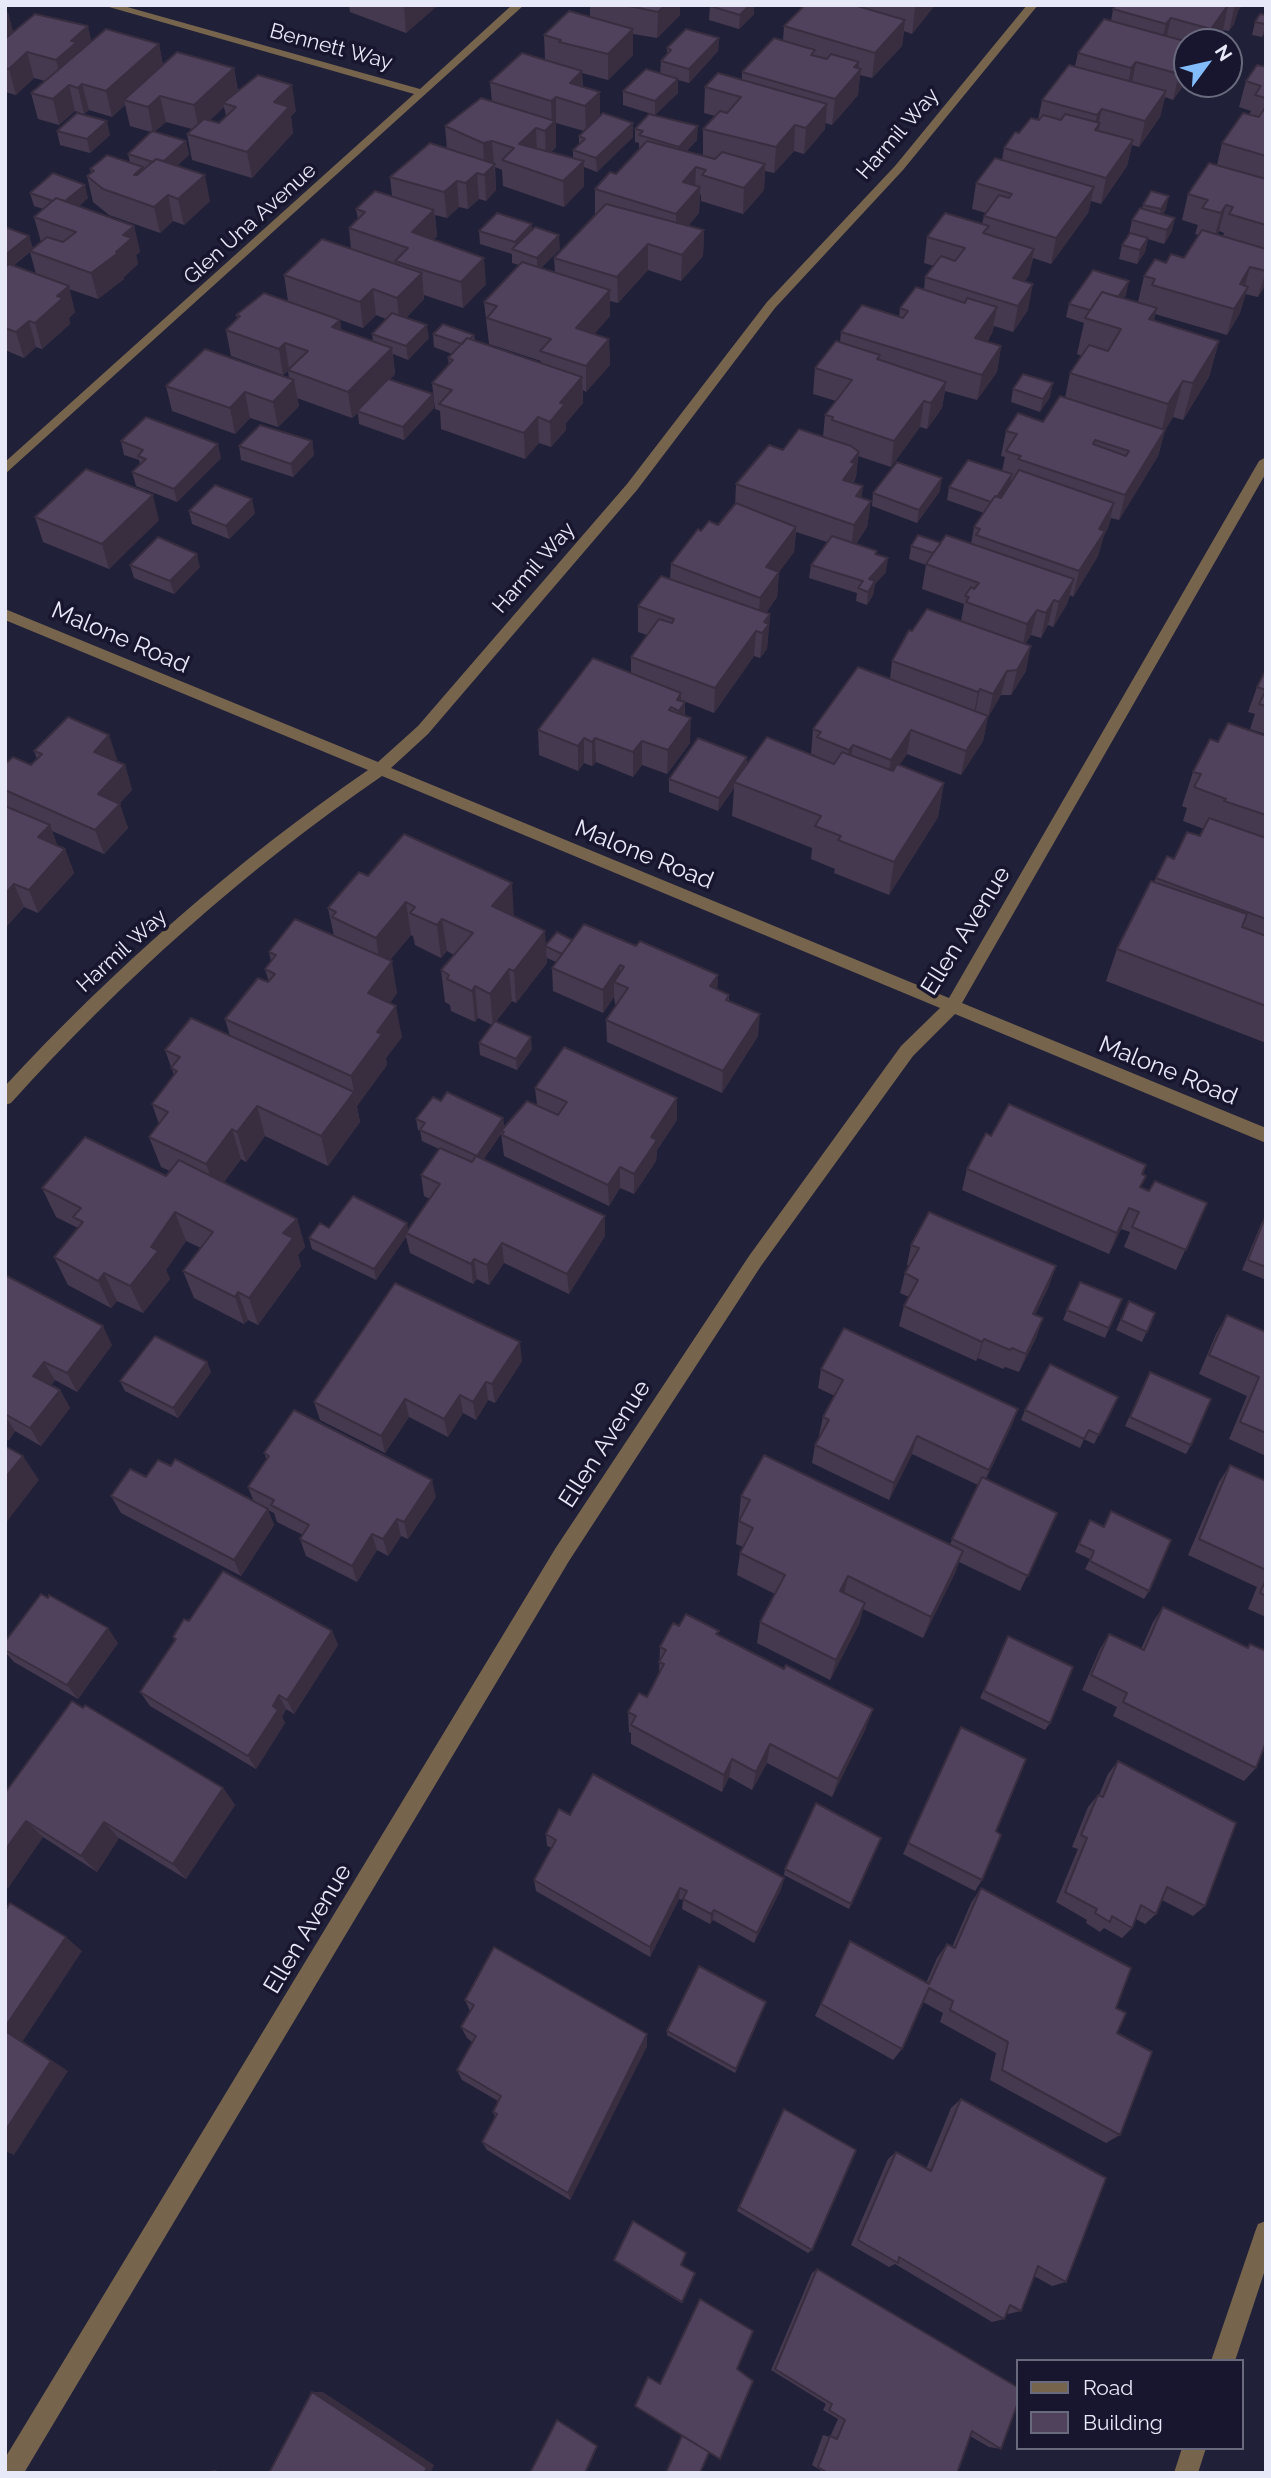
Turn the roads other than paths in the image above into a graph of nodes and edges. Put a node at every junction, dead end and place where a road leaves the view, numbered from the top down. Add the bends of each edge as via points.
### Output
1 (107, 5) edge
2 (520, 5) edge
3 (1033, 5) edge
4 (423, 93) junction
5 (1266, 461) edge
6 (5, 470) edge
7 (5, 614) edge
8 (379, 771) junction
9 (952, 1007) junction
10 (5, 1098) edge
11 (1266, 1136) edge
12 (1266, 2232) edge
13 (1224, 2359) edge
14 (1193, 2450) edge
15 (10, 2473) edge
16 (1186, 2473) edge

1 - 4 street, Bennett Way
2 - 4 street, Glen Una Avenue
3 - 8 street, Harmil Way via 899,168 771,305 632,487 424,730
4 - 6 street, Glen Una Avenue
5 - 9 street, Ellen Avenue
7 - 8 street, Malone Road
8 - 9 street, Malone Road
8 - 10 street, Harmil Way via 330,804 197,911 68,1029
9 - 11 street, Malone Road
9 - 15 street, Ellen Avenue via 907,1051 755,1261 562,1555
12 - 13 street
14 - 16 street

